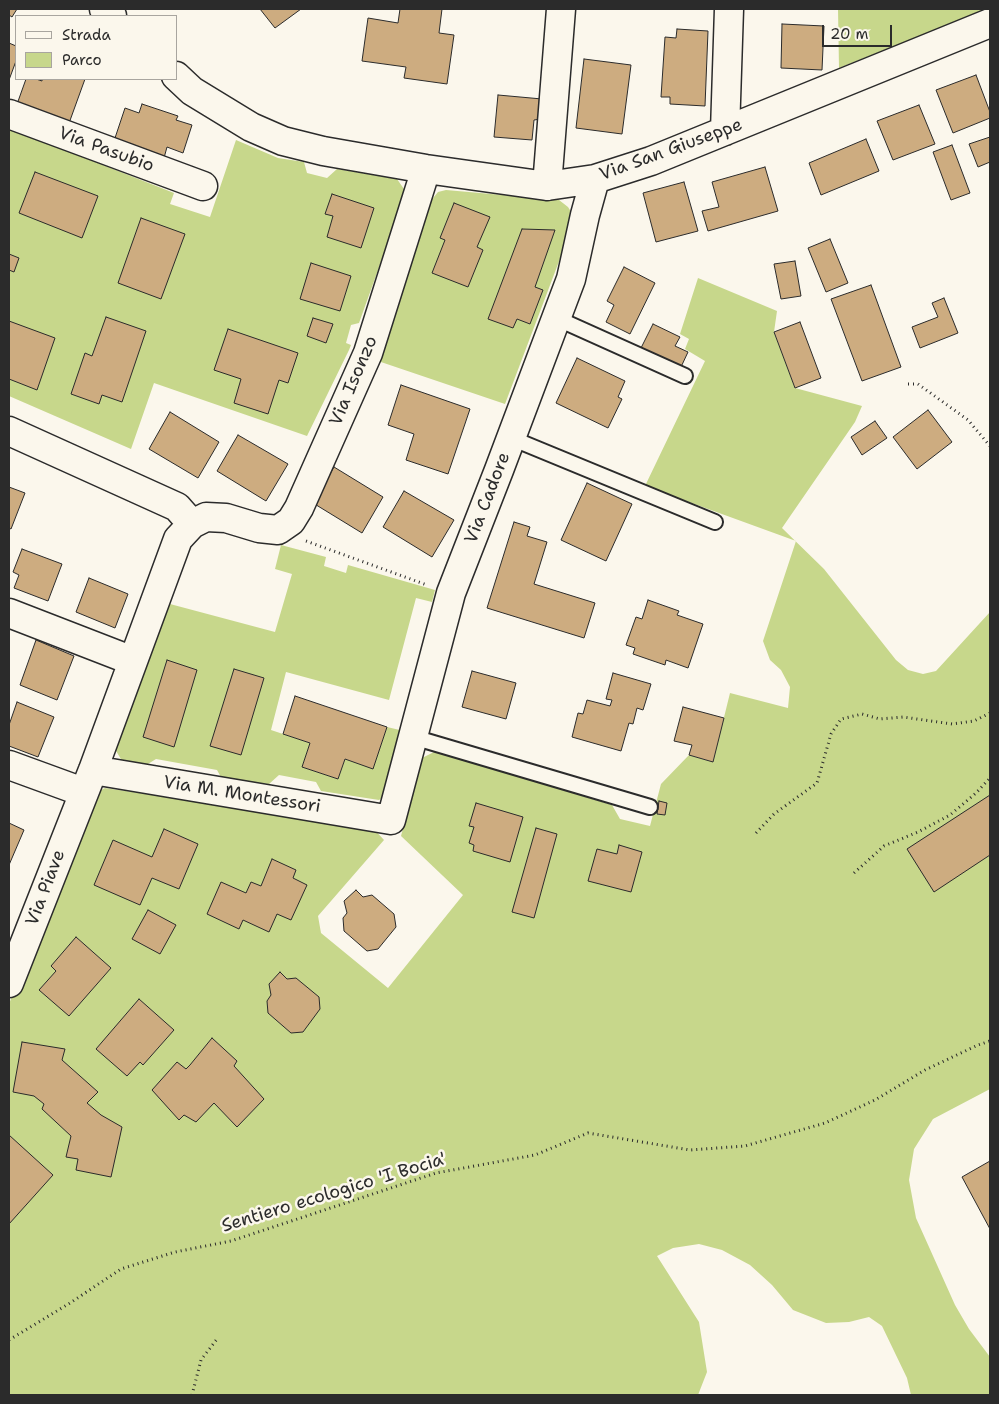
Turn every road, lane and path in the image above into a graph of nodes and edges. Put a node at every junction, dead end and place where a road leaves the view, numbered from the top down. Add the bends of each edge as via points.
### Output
1 (561, 9) edge
2 (728, 9) edge
3 (990, 24) edge
4 (178, 78) edge
5 (9, 114) edge
6 (725, 131) junction
7 (426, 169) junction
8 (595, 179) junction
9 (203, 186) dead end
10 (547, 186) junction
11 (556, 318) junction
12 (685, 376) dead end
13 (908, 384) dead end
14 (9, 431) edge
15 (511, 438) junction
16 (990, 446) edge
17 (715, 522) dead end
18 (192, 524) junction
19 (278, 530) junction
20 (451, 593) junction
21 (9, 613) edge
22 (133, 661) junction
23 (990, 713) edge
24 (413, 737) junction
25 (9, 764) edge
26 (990, 778) edge
27 (88, 781) junction
28 (650, 807) dead end
29 (392, 820) joint
30 (756, 833) dead end
31 (854, 873) dead end
32 (9, 983) edge
33 (990, 1041) edge
34 (217, 1338) dead end
35 (9, 1340) edge
36 (192, 1395) edge

1 - 10 street
2 - 6 street
3 - 6 street, Via San Giuseppe
4 - 7 street, Via San Giuseppe via 192,91 250,127 283,141
5 - 9 street, Via Pasubio
6 - 8 street, Via San Giuseppe via 651,161
7 - 10 street, Via San Giuseppe
7 - 19 street, Via Isonzo via 368,353 299,508 291,521
8 - 10 street, Via San Giuseppe
8 - 11 street, Via Cadore via 571,279
11 - 12 lane
11 - 15 street, Via Cadore
13 - 16 path via 918,384 968,420
14 - 18 street via 177,508
15 - 17 lane
15 - 20 street, Via Cadore
18 - 19 street via 206,517 226,518
18 - 22 street, Via Piave via 178,539
19 - 20 path
20 - 24 street, Via Cadore
21 - 22 street
22 - 27 street, Via Piave
23 - 30 path via 974,721 952,724 903,716 880,719 862,714 841,719 831,734 817,783 774,814
24 - 28 lane
24 - 29 street, Via Cadore
25 - 27 street
26 - 31 path via 950,815 884,846
27 - 29 street, Via M. Montessori
27 - 32 street, Via Piave
33 - 35 path, Sentiero ecologico 'I Bocia' via 925,1070 875,1100 825,1123 745,1146 690,1150 588,1133 535,1155 436,1173 230,1241 174,1252 121,1269
34 - 36 path via 201,1360

